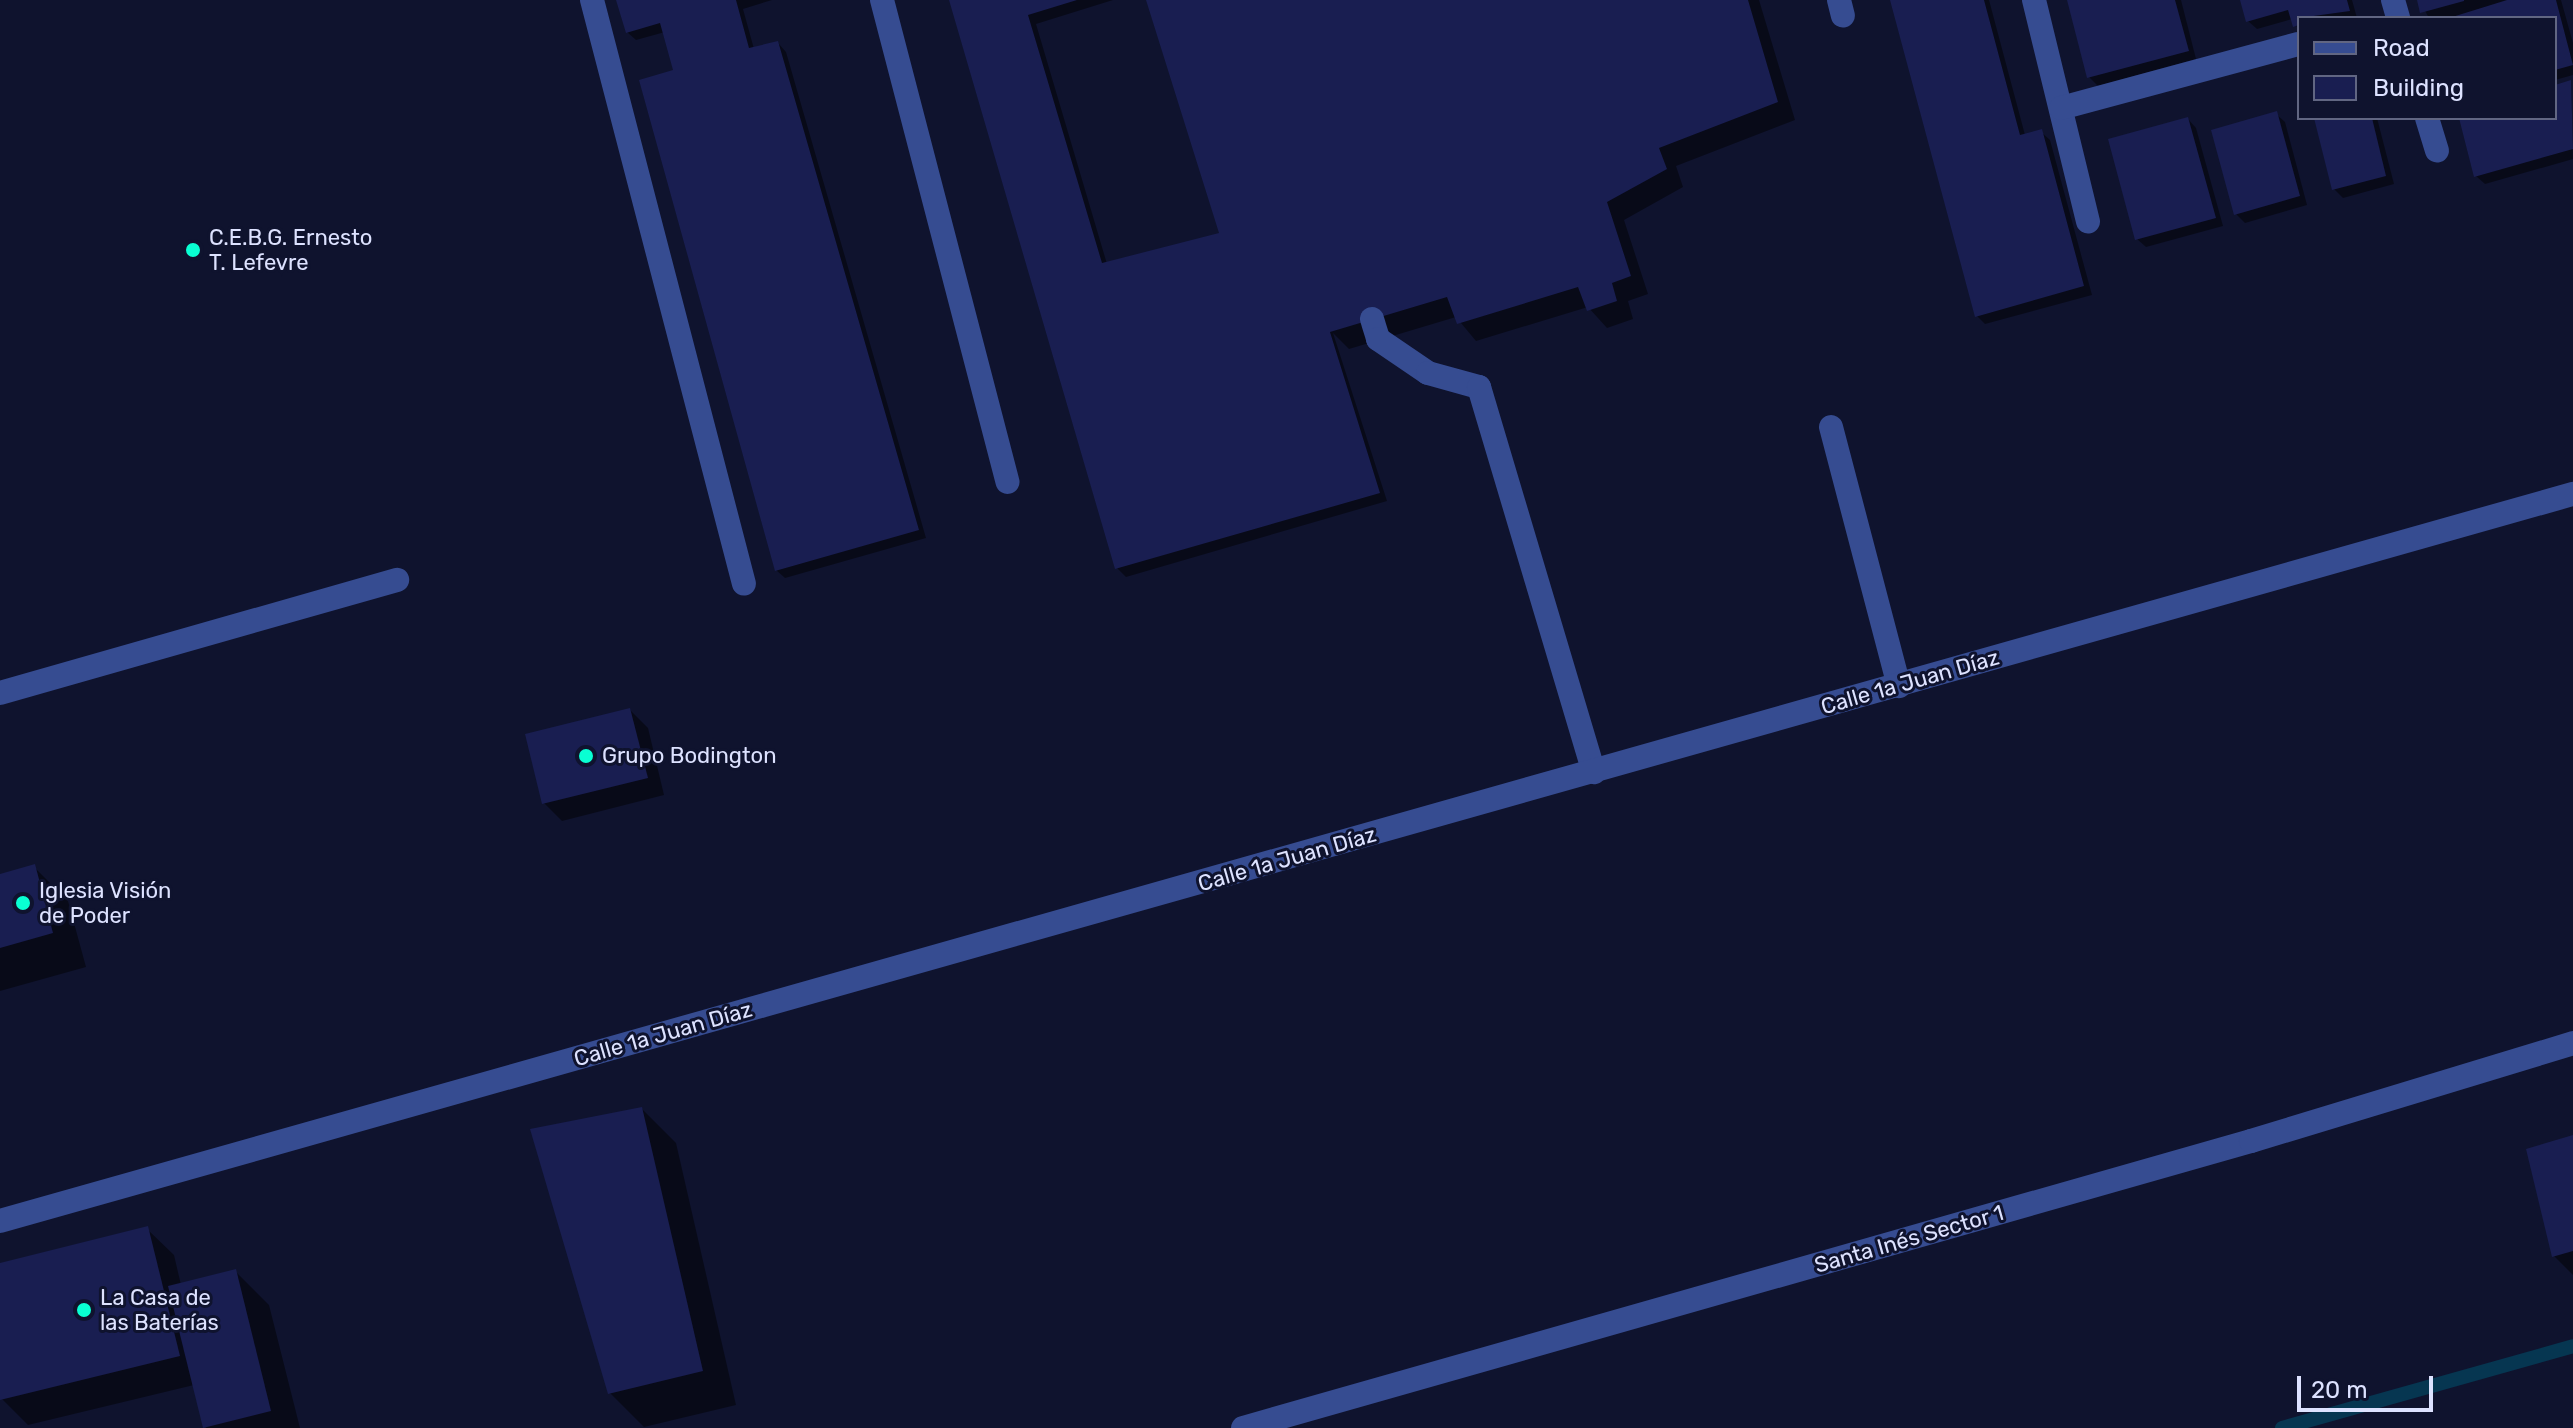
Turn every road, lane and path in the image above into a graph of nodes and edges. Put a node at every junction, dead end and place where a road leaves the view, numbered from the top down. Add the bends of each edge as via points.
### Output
1 (592, 0) edge
2 (882, 0) edge
3 (2034, 0) edge
4 (2297, 45) edge
5 (2061, 108) junction
6 (2428, 120) edge
7 (2437, 151) dead end
8 (2088, 222) dead end
9 (1372, 319) dead end
10 (1831, 427) dead end
11 (1008, 482) dead end
12 (2573, 494) edge
13 (397, 580) dead end
14 (744, 584) dead end
15 (1899, 686) junction
16 (0, 693) edge
17 (1594, 772) junction
18 (2573, 1043) edge
19 (0, 1221) edge
20 (1243, 1428) edge

1 - 14 street
2 - 11 street
3 - 5 street
4 - 5 street
5 - 8 street
6 - 7 street
9 - 17 street via 1378,339 1428,373 1479,387
10 - 15 street
12 - 15 street, Calle 1a Juan Díaz
13 - 16 street
15 - 17 street, Calle 1a Juan Díaz
17 - 19 street, Calle 1a Juan Díaz
18 - 20 street, Santa Inés Sector 1 via 2251,1141

